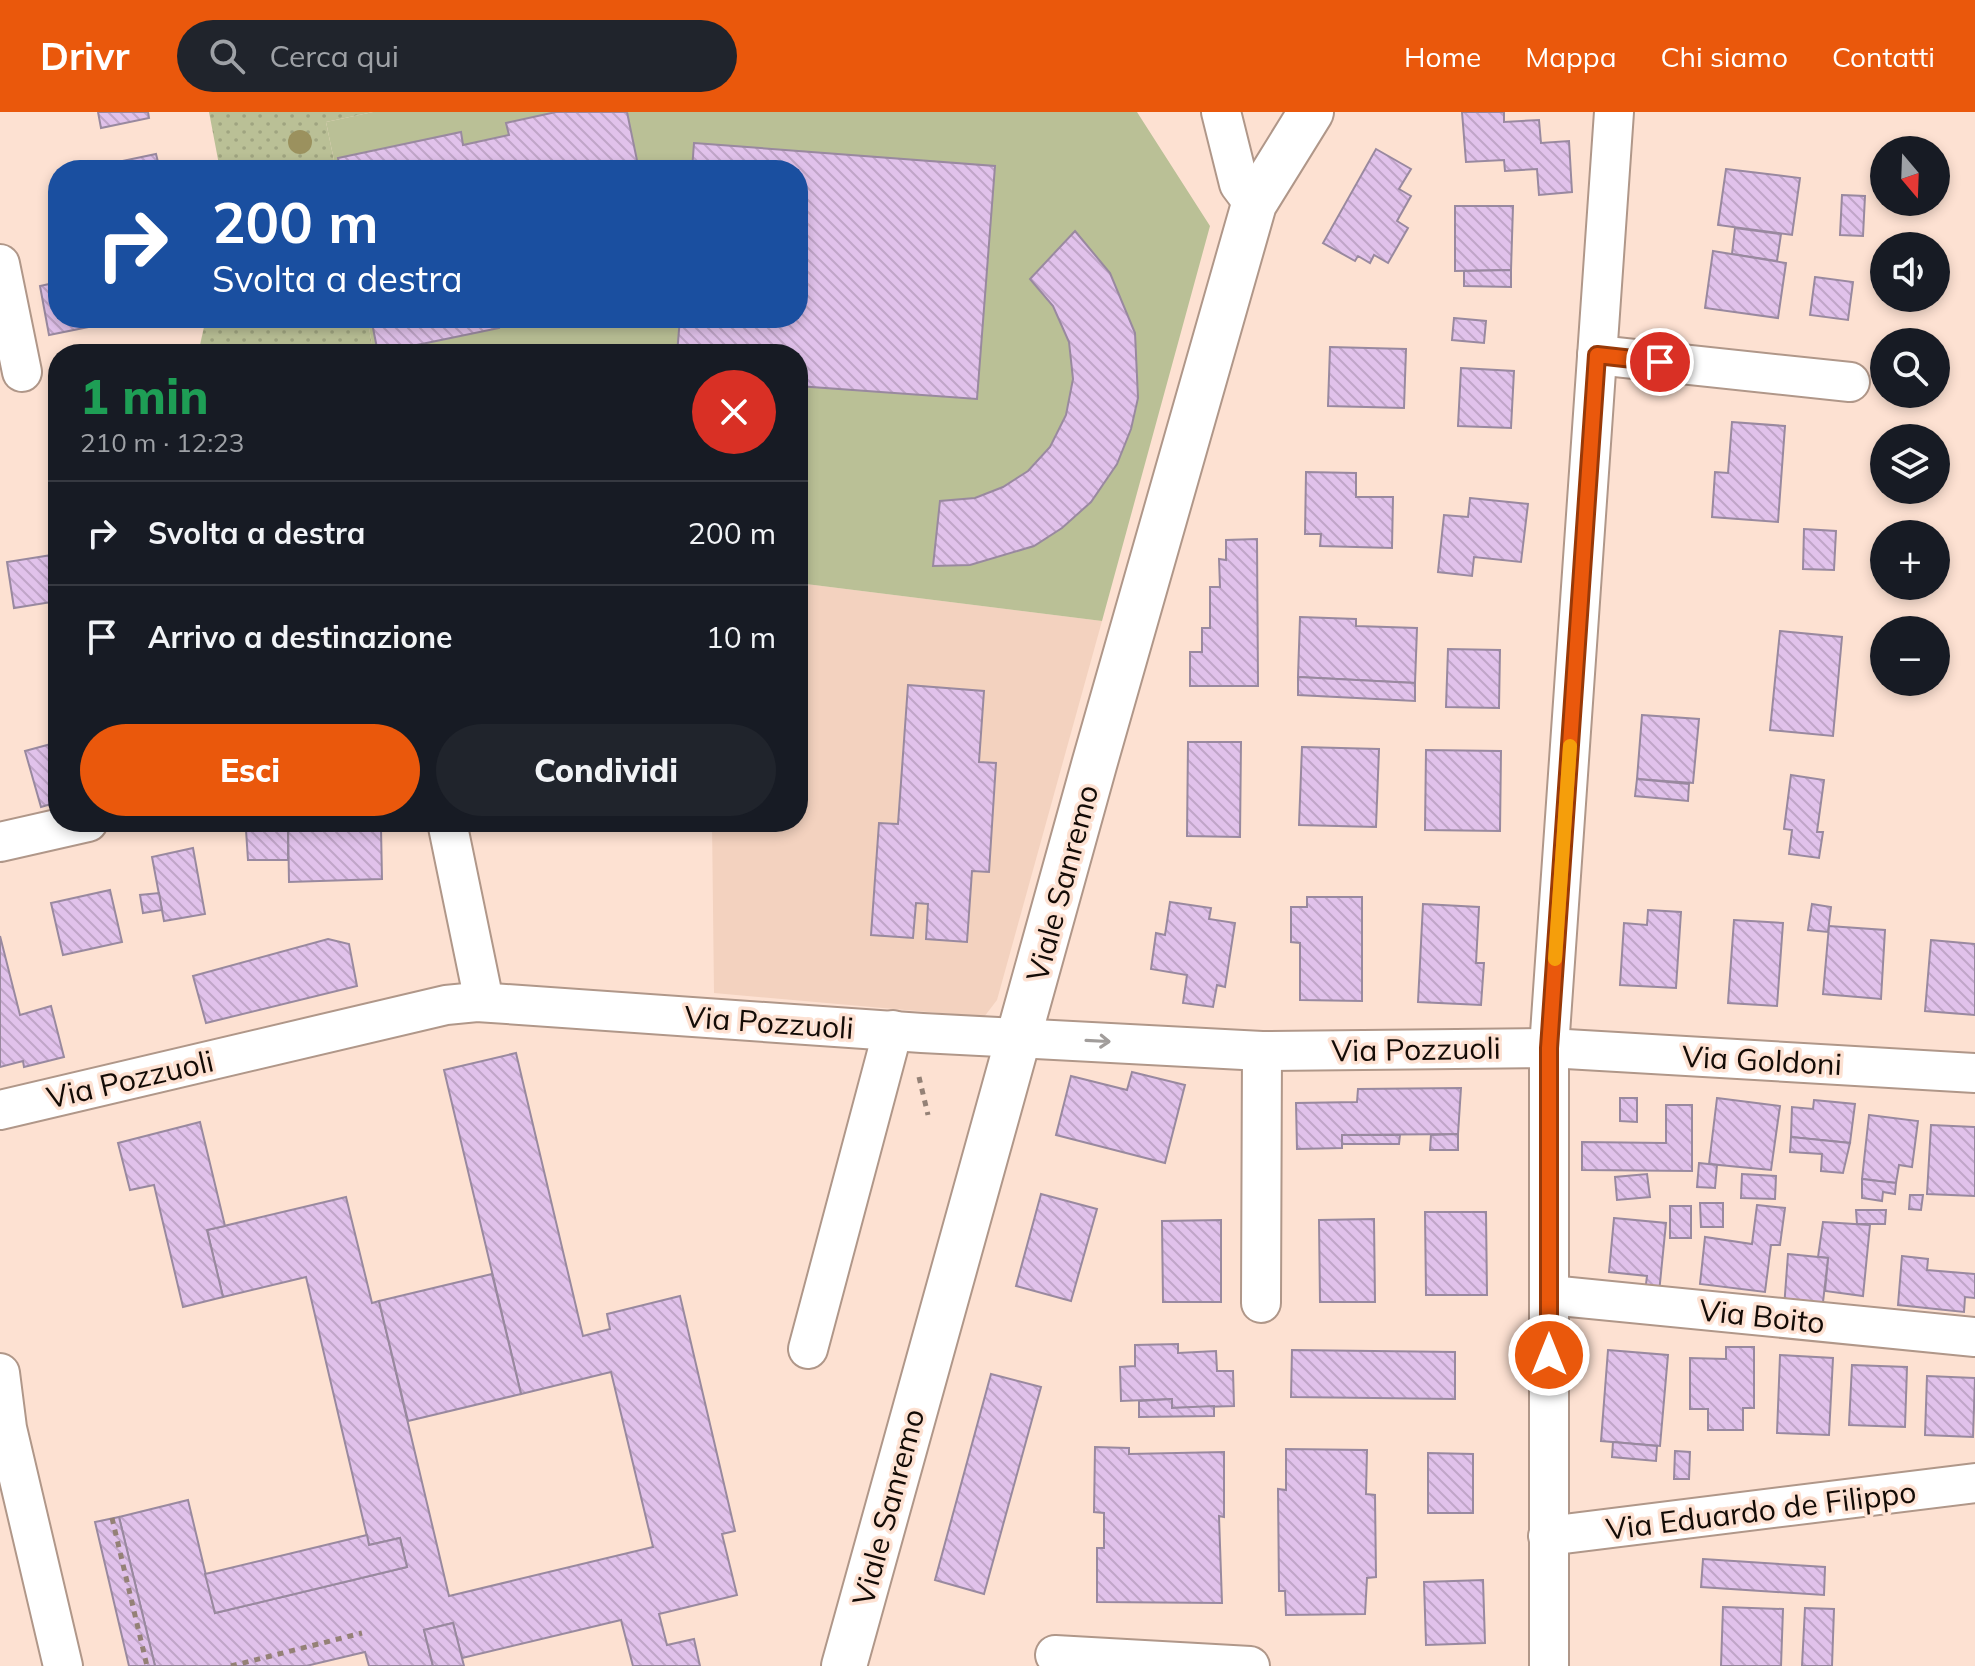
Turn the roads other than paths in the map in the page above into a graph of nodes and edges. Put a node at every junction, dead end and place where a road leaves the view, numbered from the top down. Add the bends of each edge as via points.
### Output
1 (1221, 112) edge
2 (1311, 112) edge
3 (1614, 112) edge
4 (1254, 204) junction
5 (0, 264) edge
6 (1597, 355) junction
7 (22, 372) dead end
8 (1850, 382) dead end
9 (48, 831) edge
10 (449, 832) edge
11 (0, 842) edge
12 (477, 1002) junction
13 (893, 1030) junction
14 (1020, 1038) junction
15 (1549, 1048) junction
16 (1262, 1051) junction
17 (1975, 1073) edge
18 (0, 1110) edge
19 (1550, 1295) junction
20 (1261, 1303) dead end
21 (1975, 1337) edge
22 (808, 1349) dead end
23 (0, 1373) edge
24 (4, 1421) edge
25 (1975, 1483) edge
26 (1548, 1536) junction
27 (1055, 1655) dead end
28 (63, 1666) edge
29 (844, 1666) edge
30 (1250, 1666) edge
31 (1549, 1666) edge

1 - 4 street via 1239,184
2 - 4 street, Viale Sanremo
3 - 6 street
4 - 14 street, Viale Sanremo
5 - 7 street
6 - 8 street
6 - 15 street
9 - 11 street
10 - 12 street via 481,987
12 - 13 street, Via Pozzuoli
12 - 18 street, Via Pozzuoli
13 - 14 street, Via Pozzuoli
13 - 22 street
14 -> 16 street, Via Pozzuoli
14 - 29 street, Viale Sanremo
15 - 16 street, Via Pozzuoli
15 - 17 street, Via Goldoni
15 - 19 street
16 - 20 street
19 - 21 street, Via Boito
19 - 26 street
23 - 24 street
24 - 28 street
25 - 26 street, Via Eduardo de Filippo
26 - 31 street
27 - 30 street

